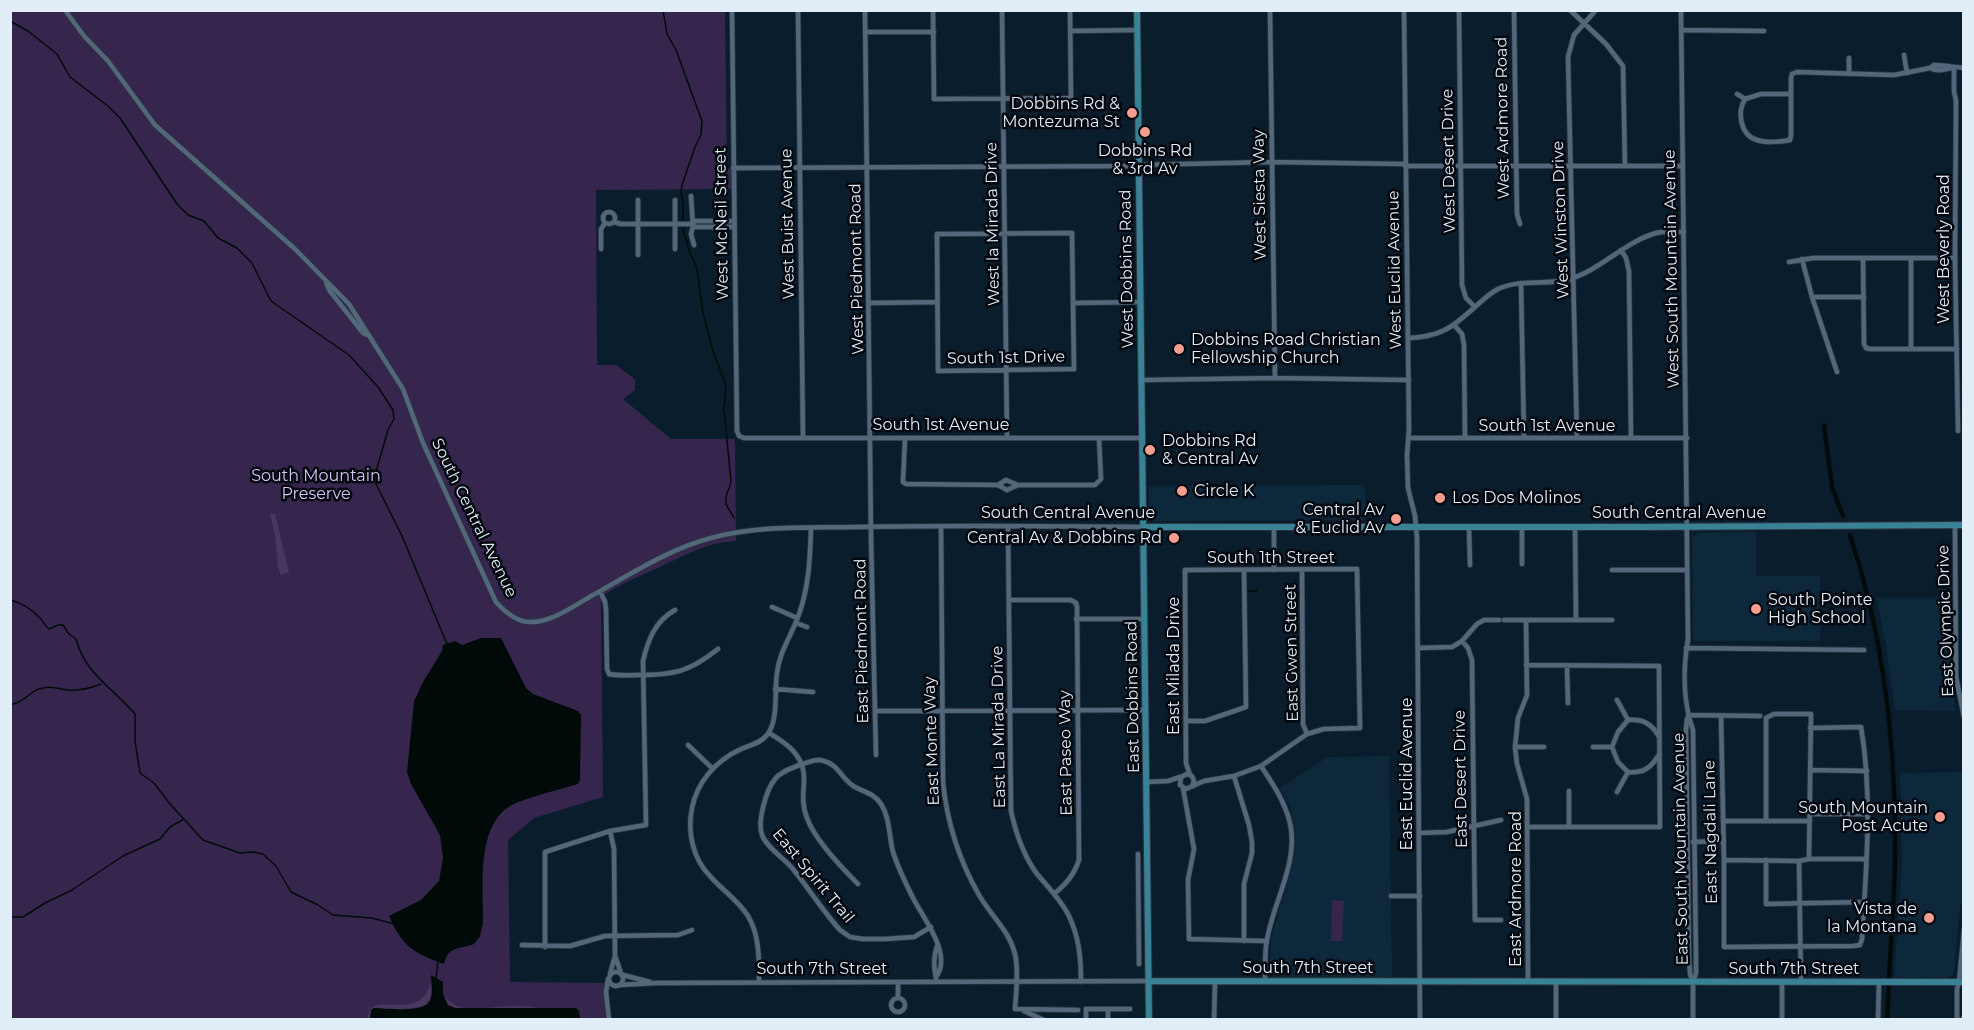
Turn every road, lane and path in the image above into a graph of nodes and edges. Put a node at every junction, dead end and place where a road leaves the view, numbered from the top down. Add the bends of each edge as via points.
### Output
1 (65, 10) edge
2 (732, 10) edge
3 (798, 10) edge
4 (865, 10) edge
5 (933, 10) edge
6 (1002, 10) edge
7 (1070, 10) edge
8 (1137, 10) edge
9 (1270, 10) edge
10 (1404, 10) edge
11 (1459, 10) edge
12 (1514, 10) edge
13 (1570, 10) edge
14 (1596, 10) edge
15 (1681, 10) edge
16 (1584, 23) junction
17 (1138, 30) junction
18 (1681, 30) junction
19 (1070, 31) junction
20 (1764, 31) dead end
21 (865, 32) junction
22 (934, 32) junction
23 (1904, 55) dead end
24 (1849, 58) dead end
25 (1954, 67) junction
26 (1964, 68) edge
27 (1907, 73) junction
28 (1849, 74) junction
29 (1737, 94) dead end
30 (1791, 94) junction
31 (1003, 99) junction
32 (1744, 99) junction
33 (1964, 157) edge
34 (1956, 158) junction
35 (1271, 162) junction
36 (1139, 165) junction
37 (1405, 165) junction
38 (1461, 166) junction
39 (1516, 166) junction
40 (1571, 166) junction
41 (1625, 166) junction
42 (1683, 166) junction
43 (1003, 167) junction
44 (733, 168) junction
45 (800, 168) junction
46 (867, 168) junction
47 (691, 196) dead end
48 (638, 200) dead end
49 (675, 200) dead end
50 (1956, 215) junction
51 (1964, 215) edge
52 (734, 221) junction
53 (614, 222) junction
54 (605, 223) junction
55 (638, 224) junction
56 (675, 224) junction
57 (692, 224) junction
58 (1520, 224) dead end
59 (734, 227) junction
60 (1684, 232) junction
61 (1005, 233) junction
62 (694, 245) dead end
63 (601, 249) dead end
64 (675, 249) dead end
65 (1621, 250) junction
66 (638, 255) dead end
67 (1863, 258) junction
68 (1911, 258) junction
69 (1955, 258) junction
70 (1802, 259) junction
71 (1789, 262) dead end
72 (1575, 277) junction
73 (1521, 283) junction
74 (1812, 297) junction
75 (1864, 297) junction
76 (936, 302) junction
77 (1141, 302) junction
78 (869, 303) junction
79 (1074, 303) junction
80 (1475, 307) junction
81 (1455, 326) junction
82 (1408, 338) junction
83 (1911, 349) junction
84 (1957, 349) junction
85 (1006, 370) junction
86 (1837, 372) dead end
87 (1275, 378) junction
88 (1142, 380) junction
89 (1408, 380) junction
90 (1961, 403) edge
91 (1958, 430) dead end
92 (740, 436) joint
93 (1007, 437) junction
94 (803, 438) junction
95 (871, 438) junction
96 (905, 438) junction
97 (1099, 438) junction
98 (1143, 438) junction
99 (1408, 438) junction
100 (1464, 438) junction
101 (1524, 438) junction
102 (1577, 438) junction
103 (1631, 438) junction
104 (1687, 438) junction
105 (998, 485) junction
106 (1018, 485) junction
107 (1955, 525) junction
108 (1964, 525) edge
109 (872, 526) junction
110 (940, 526) junction
111 (1008, 526) junction
112 (1687, 526) junction
113 (1144, 527) junction
114 (1274, 527) junction
115 (1416, 527) junction
116 (1469, 527) junction
117 (1522, 527) junction
118 (1575, 527) junction
119 (811, 528) junction
120 (1522, 564) dead end
121 (1470, 565) dead end
122 (1185, 570) joint
123 (1244, 570) junction
124 (1274, 570) junction
125 (1302, 570) junction
126 (1612, 570) dead end
127 (1688, 570) junction
128 (600, 591) junction
129 (1009, 600) junction
130 (772, 607) dead end
131 (675, 610) dead end
132 (1077, 619) junction
133 (1146, 619) junction
134 (1526, 620) junction
135 (1576, 620) junction
136 (1612, 620) dead end
137 (796, 621) junction
138 (807, 627) dead end
139 (1462, 641) junction
140 (1418, 648) junction
141 (1686, 648) junction
142 (718, 649) dead end
143 (1864, 650) dead end
144 (1526, 665) junction
145 (1567, 667) junction
146 (643, 675) junction
147 (775, 689) junction
148 (813, 692) dead end
149 (1617, 700) dead end
150 (1568, 703) dead end
151 (1146, 710) junction
152 (875, 711) junction
153 (942, 711) junction
154 (1010, 711) junction
155 (1078, 711) junction
156 (1688, 715) junction
157 (1721, 716) junction
158 (1760, 716) dead end
159 (1964, 717) edge
160 (1628, 720) junction
161 (1186, 722) junction
162 (1810, 728) junction
163 (769, 733) junction
164 (1307, 734) junction
165 (1660, 739) junction
166 (688, 745) dead end
167 (1515, 747) junction
168 (1544, 747) dead end
169 (1593, 747) dead end
170 (1612, 747) junction
171 (1660, 754) junction
172 (876, 755) dead end
173 (1186, 763) junction
174 (802, 765) junction
175 (1261, 766) junction
176 (713, 769) junction
177 (1810, 770) junction
178 (1867, 771) junction
179 (1628, 772) junction
180 (1182, 776) junction
181 (1191, 776) junction
182 (1234, 777) junction
183 (1168, 781) junction
184 (1204, 781) junction
185 (1147, 782) junction
186 (1182, 787) junction
187 (1191, 787) junction
188 (1569, 791) dead end
189 (1617, 792) dead end
190 (1186, 802) junction
191 (1810, 814) junction
192 (1868, 814) junction
193 (1501, 820) dead end
194 (1723, 821) junction
195 (1766, 821) junction
196 (1810, 821) junction
197 (1474, 825) junction
198 (1569, 826) junction
199 (1528, 827) junction
200 (610, 831) junction
201 (1419, 832) junction
202 (1724, 841) junction
203 (1691, 842) junction
204 (1138, 854) dead end
205 (1809, 859) junction
206 (1866, 859) junction
207 (1724, 860) junction
208 (1766, 860) junction
209 (1799, 861) junction
210 (1148, 866) junction
211 (1138, 867) junction
212 (858, 884) dead end
213 (1054, 894) junction
214 (1391, 896) dead end
215 (1420, 896) junction
216 (1864, 902) junction
217 (1800, 903) junction
218 (1501, 920) dead end
219 (931, 927) junction
220 (692, 930) dead end
221 (1964, 930) edge
222 (615, 936) junction
223 (1244, 940) junction
224 (1266, 941) junction
225 (522, 945) dead end
226 (1801, 946) junction
227 (545, 947) junction
228 (1138, 948) junction
229 (1149, 948) junction
230 (615, 956) junction
231 (1139, 964) dead end
232 (622, 974) junction
233 (609, 976) junction
234 (936, 979) junction
235 (1016, 981) junction
236 (1150, 981) junction
237 (1265, 981) junction
238 (759, 982) junction
239 (898, 982) junction
240 (1081, 982) junction
241 (1215, 982) junction
242 (1421, 982) junction
243 (1528, 982) junction
244 (1556, 982) junction
245 (1693, 982) junction
246 (1782, 982) junction
247 (1801, 982) junction
248 (1880, 982) junction
249 (652, 983) junction
250 (1962, 984) edge
251 (616, 986) junction
252 (608, 996) junction
253 (898, 997) junction
254 (1964, 1007) edge
255 (1957, 1008) junction
256 (1108, 1009) junction
257 (1131, 1009) dead end
258 (1018, 1010) junction
259 (1078, 1010) dead end
260 (898, 1012) junction
261 (1961, 1019) edge
262 (609, 1020) edge
263 (898, 1020) edge
264 (1044, 1020) edge
265 (1086, 1020) edge
266 (1108, 1020) edge
267 (1149, 1020) edge
268 (1214, 1020) edge
269 (1420, 1020) edge
270 (1556, 1020) edge
271 (1693, 1020) edge
272 (1782, 1020) edge
273 (1878, 1020) edge

1 - 128 street, South Central Avenue via 155,125 295,249 326,282 342,308 391,367 499,606 515,618 535,622
2 - 44 street, West McNeil Street
3 - 45 street, West Buist Avenue
4 - 21 street, West Piedmont Road
5 - 22 street
6 - 31 street, West la Mirada Drive
7 - 19 street
8 - 17 main road, West Dobbins Road
9 - 35 street, West Siesta Way
10 - 37 street, West Euclid Avenue
11 - 38 street, West Desert Drive
12 - 39 street, West Ardmore Road
13 - 16 street
14 - 16 street, West Winston Drive
15 - 18 street, West South Mountain Avenue
16 - 40 street, West Winston Drive via 1574,35 1569,51
16 - 41 street via 1623,66
17 - 19 street
17 - 36 main road, West Dobbins Road
18 - 20 street
18 - 42 street, West South Mountain Avenue
19 - 31 street via 1071,98
21 - 22 street
21 - 46 street, West Piedmont Road
22 - 31 street via 934,99
23 - 27 street
24 - 28 street
25 - 26 street
25 - 27 street
25 - 34 street, West Beverly Road
27 - 28 street
28 - 30 street via 1797,72 1792,74
29 - 32 street
30 - 32 street via 1761,94
30 - 32 street via 1790,140 1759,141 1750,136 1741,118
31 - 43 street, West la Mirada Drive
33 - 34 street
34 - 50 street, West Beverly Road
35 - 36 street
35 - 37 street
35 - 87 street, West Siesta Way
36 - 43 street
36 - 77 main road, West Dobbins Road
37 - 38 street
37 - 82 street, West Euclid Avenue
38 - 39 street
38 - 80 street, West Desert Drive via 1462,285 1466,298
39 - 40 street
39 - 58 street, West Ardmore Road
40 - 41 street
40 - 72 street, West Winston Drive
41 - 42 street
42 - 60 street, West South Mountain Avenue
43 - 46 street
43 - 61 street, West la Mirada Drive
44 - 45 street
44 - 52 street, West McNeil Street
45 - 46 street
45 - 94 street, West Buist Avenue
46 - 78 street, West Piedmont Road
47 - 57 street
48 - 55 street
49 - 56 street
50 - 51 street
50 - 69 street, West Beverly Road
52 - 57 street
52 - 59 street, West McNeil Street
53 - 54 street
53 - 54 street via 614,215 608,212 603,216
53 - 55 street
54 - 63 street via 601,229
55 - 56 street
55 - 66 street
56 - 57 street
56 - 64 street
57 - 59 street
57 - 62 street
59 - 92 street, West McNeil Street
60 - 65 street via 1655,233
60 - 104 street, West South Mountain Avenue
61 - 76 street via 937,234
61 - 79 street via 1072,232
61 - 85 street, West la Mirada Drive
65 - 72 street
65 - 103 street via 1629,271
67 - 68 street
67 - 70 street
67 - 75 street
68 - 69 street
68 - 83 street
69 - 84 street, West Beverly Road
70 - 71 street
70 - 74 street
72 - 73 street
72 - 102 street, West Winston Drive
73 - 80 street via 1500,288
73 - 101 street
74 - 75 street
74 - 86 street
75 - 83 street via 1866,348
76 - 78 street
76 - 85 street, South 1st Drive via 938,371
77 - 79 street
77 - 88 main road, West Dobbins Road
78 - 95 street, West Piedmont Road
79 - 85 street, South 1st Drive via 1074,369
80 - 81 street
81 - 82 street via 1430,336
81 - 100 street via 1463,339
82 - 89 street, West Euclid Avenue
83 - 84 street
84 - 90 street, West Beverly Road
85 - 93 street, West la Mirada Drive
87 - 88 street
87 - 89 street
88 - 98 main road, West Dobbins Road
89 - 99 street, West Euclid Avenue
90 - 91 street, West Beverly Road
92 - 94 street, South 1st Avenue
93 - 96 street, South 1st Avenue
93 - 97 street, South 1st Avenue
94 - 95 street, South 1st Avenue
95 - 96 street, South 1st Avenue
95 - 109 street, West Piedmont Road
96 - 105 street via 903,482
97 - 98 street, South 1st Avenue
97 - 106 street via 1101,479 1095,485
98 - 113 main road, West Dobbins Road
99 - 100 street, South 1st Avenue
99 - 115 street, West Euclid Avenue via 1408,488
100 - 101 street, South 1st Avenue
101 - 102 street, South 1st Avenue
102 - 103 street, South 1st Avenue
103 - 104 street, South 1st Avenue
104 - 112 street, West South Mountain Avenue
105 - 106 street via 1007,490
105 - 106 street via 1006,480
107 - 108 main road, South Central Avenue
107 - 112 main road, South Central Avenue
107 - 159 street, East Olympic Drive via 1956,677
109 - 110 street, South Central Avenue
109 - 119 street, South Central Avenue
109 - 152 street, East Piedmont Road
110 - 111 street, South Central Avenue
110 - 153 street, East Monte Way
111 - 113 street, South Central Avenue
111 - 129 street, East La Mirada Drive
112 - 118 main road, South Central Avenue
112 - 127 street, East South Mountain Avenue
113 - 114 main road, South Central Avenue
113 - 133 main road, East Dobbins Road
114 - 115 main road, South Central Avenue
114 - 124 street
115 - 116 main road, South Central Avenue
115 - 140 street, East Euclid Avenue
116 - 117 main road, South Central Avenue
116 - 121 street
117 - 118 main road, South Central Avenue
117 - 120 street
118 - 135 street
119 - 128 street, South Central Avenue via 757,529 708,538
119 - 137 street via 809,577
122 - 123 street, South 1th Street
122 - 161 street, East Milada Drive
123 - 124 street, South 1th Street
123 - 161 street via 1246,707 1205,722
124 - 125 street, South 1th Street
125 - 164 street, East Gwen Street via 1303,724
125 - 164 street, South 1th Street via 1357,569 1360,728 1324,729
126 - 127 street
127 - 141 street, East South Mountain Avenue
128 - 146 street via 606,602 609,674
129 - 132 street, East Paseo Way via 1071,600 1076,603
129 - 154 street, East La Mirada Drive
130 - 137 street
131 - 146 street via 653,631 643,661
132 - 133 street
132 - 155 street, East Paseo Way
133 - 151 main road, East Dobbins Road
134 - 135 street
134 - 139 street via 1475,621
134 - 144 street, East Ardmore Road
135 - 136 street
137 - 138 street
137 - 147 street via 781,655
139 - 140 street via 1446,648
139 - 197 street, East Desert Drive via 1472,660
140 - 201 street, East Euclid Avenue
141 - 143 street
141 - 156 street, East South Mountain Avenue
142 - 146 street via 685,670
144 - 145 street
144 - 167 street, East Ardmore Road via 1527,695 1518,718
145 - 150 street
145 - 165 street via 1659,666
146 - 200 street via 646,825
147 - 148 street
147 - 163 street via 774,723
149 - 160 street
151 - 155 street
151 - 185 main road, East Dobbins Road
152 - 153 street
152 - 172 street, East Piedmont Road
153 - 154 street
153 - 235 street, East Monte Way via 946,812 975,888 1007,933 1015,954
154 - 155 street
154 - 213 street, East La Mirada Drive via 1014,829 1027,859
155 - 213 street, East Paseo Way via 1079,860 1068,882
156 - 157 street
156 - 203 street, East South Mountain Avenue via 1693,730
157 - 158 street
157 - 194 street, East Nagdali Lane
160 - 165 street via 1648,723
160 - 170 street
161 - 173 street, East Milada Drive
162 - 177 street
162 - 178 street via 1861,727
162 - 195 street via 1811,714 1774,714 1766,718
163 - 174 street via 790,747
163 - 176 street
164 - 175 street
165 - 171 street
166 - 176 street
167 - 168 street
167 - 199 street, East Ardmore Road via 1527,799
169 - 170 street
170 - 179 street via 1618,762
171 - 179 street via 1642,773
171 - 198 street via 1660,827
173 - 180 street, East Milada Drive
173 - 181 street, East Milada Drive
174 - 212 street via 803,804 810,825
174 - 219 street via 817,759 827,761 853,787 881,802 894,852
174 - 219 street, East Spirit Trail via 789,769 770,787 760,827 763,838 792,868 830,919 850,937 906,938
175 - 182 street
175 - 224 street via 1286,810 1292,841
176 - 238 street via 703,780 692,807 693,844 706,872 742,908 752,925 759,949
177 - 178 street
177 - 191 street
178 - 192 street
179 - 189 street
180 - 181 street
180 - 183 street
180 - 186 street
181 - 184 street
181 - 187 street
182 - 184 street
182 - 223 street via 1252,842 1244,884
183 - 185 street
183 - 186 street
184 - 187 street
185 - 210 main road, East Dobbins Road
186 - 187 street
186 - 190 street
187 - 190 street
188 - 198 street
190 - 223 street via 1194,849 1188,880 1189,939
191 - 192 street
191 - 196 street
192 - 206 street
193 - 197 street
194 - 195 street
194 - 202 street, East Nagdali Lane
195 - 196 street
196 - 205 street
197 - 201 street via 1447,832
197 - 218 street, East Desert Drive via 1475,920
198 - 199 street
199 - 243 street, East Ardmore Road
200 - 222 street via 614,849
200 - 227 street via 545,852
201 - 215 street, East Euclid Avenue
202 - 203 street
202 - 207 street, East Nagdali Lane
203 - 245 street, East South Mountain Avenue via 1696,974
204 - 211 street
205 - 206 street
205 - 209 street
206 - 216 street
207 - 208 street
207 - 226 street, East Nagdali Lane via 1724,947
208 - 209 street
208 - 217 street via 1766,904
209 - 217 street
210 - 211 street
210 - 229 main road, East Dobbins Road
211 - 228 street
213 - 240 street, East La Mirada Drive via 1078,939
214 - 215 street
215 - 242 street, East Euclid Avenue
216 - 217 street
216 - 226 street via 1860,945
217 - 226 street
219 - 234 street via 940,953
220 - 222 street via 678,935
221 - 250 street
222 - 227 street
222 - 230 street
223 - 224 street
224 - 237 street
225 - 227 street
226 - 247 street
228 - 229 street
228 - 231 street
229 - 236 main road, East Dobbins Road
230 - 232 street
230 - 233 street
232 - 233 street, South 7th Street via 615,971
232 - 249 street, South 7th Street
232 - 251 street via 623,981
233 - 251 street via 610,983
233 - 252 street
234 - 235 street, South 7th Street
234 - 239 street, South 7th Street
235 - 240 street, South 7th Street
235 - 258 street, East Monte Way
236 - 240 street, South 7th Street
236 - 241 main road, South 7th Street
236 - 267 main road, East Dobbins Road
237 - 241 main road, South 7th Street
237 - 242 main road, South 7th Street
238 - 239 street, South 7th Street
238 - 249 street, South 7th Street
239 - 253 street
241 - 268 street
242 - 243 main road, South 7th Street
242 - 269 street, East Euclid Avenue
243 - 244 main road, South 7th Street
244 - 245 main road, South 7th Street
244 - 270 street
245 - 246 main road, South 7th Street
245 - 271 street, East South Mountain Avenue
246 - 247 main road, South 7th Street
246 - 272 street
247 - 248 main road, South 7th Street
248 - 250 main road, South 7th Street
248 - 273 street
249 - 251 street, South 7th Street
250 - 255 street via 1957,989
251 - 252 street
252 - 262 street
253 - 260 street via 905,1005
253 - 260 street via 891,1004
254 - 255 street
255 - 261 street
256 - 257 street
256 - 265 street via 1086,1009
256 - 266 street
258 - 259 street
258 - 264 street
260 - 263 street

